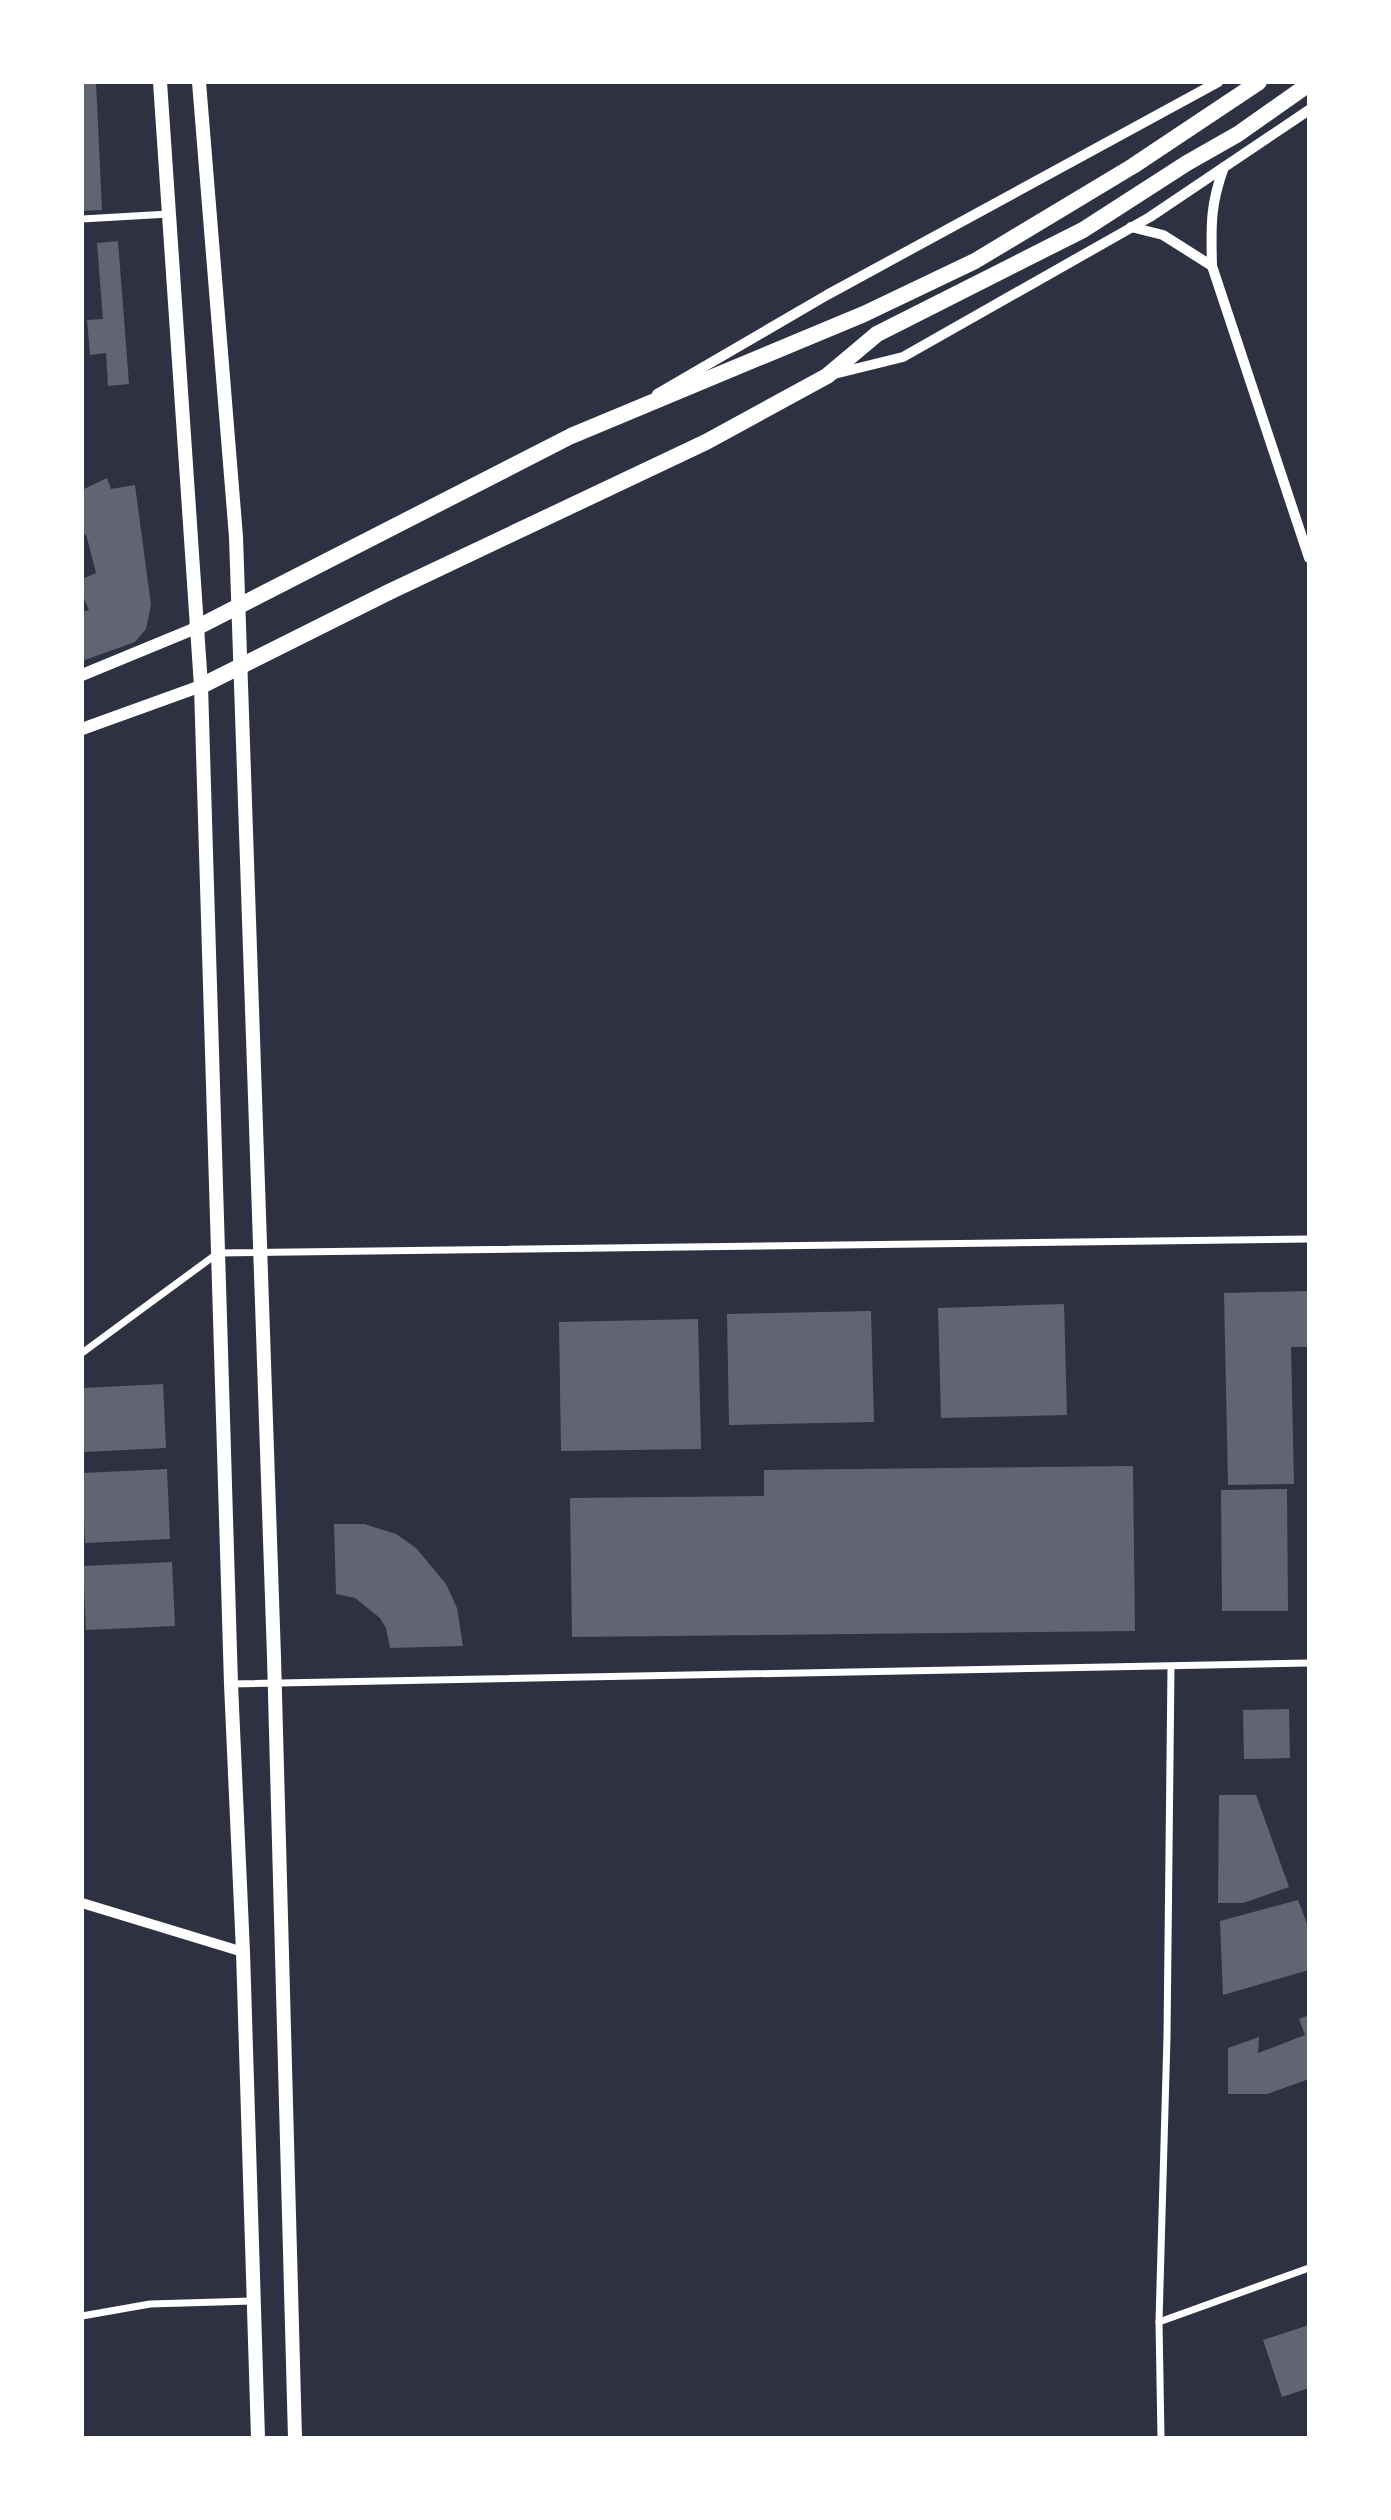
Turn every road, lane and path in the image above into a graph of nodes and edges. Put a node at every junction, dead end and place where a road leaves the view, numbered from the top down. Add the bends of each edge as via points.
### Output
1 (160, 82) edge
2 (199, 82) edge
3 (1218, 82) edge
4 (1259, 82) edge
5 (1309, 84) edge
6 (1309, 110) edge
7 (1224, 167) junction
8 (170, 214) junction
9 (82, 219) edge
10 (1131, 227) junction
11 (1212, 266) junction
12 (828, 376) junction
13 (614, 418) junction
14 (1309, 558) edge
15 (239, 606) junction
16 (197, 628) junction
17 (239, 665) junction
18 (82, 675) edge
19 (201, 686) junction
20 (82, 729) edge
21 (1309, 1239) edge
22 (261, 1252) junction
23 (218, 1253) junction
24 (82, 1353) edge
25 (1309, 1663) edge
26 (1171, 1667) junction
27 (275, 1683) junction
28 (231, 1684) junction
29 (82, 1903) edge
30 (243, 1952) junction
31 (1309, 2268) edge
32 (252, 2301) junction
33 (82, 2316) edge
34 (1159, 2322) junction
35 (258, 2438) edge
36 (295, 2438) edge
37 (1161, 2438) edge

1 - 8 main road
2 - 15 main road
3 - 13 street via 827,295
4 - 13 highway via 1133,166 975,261 864,314
5 - 12 highway via 1238,135 1083,230 877,334
6 - 7 street
7 - 10 street
7 - 11 street via 1214,194
8 - 9 street
8 - 16 main road
10 - 11 street via 1163,235
10 - 12 street via 903,357
11 - 14 street
12 - 17 highway via 706,442
13 - 15 highway
15 - 16 highway
15 - 17 main road
16 - 18 main road
16 - 19 main road
17 - 19 highway
17 - 22 main road
19 - 20 main road
19 - 23 main road
21 - 22 street
22 - 23 street
22 - 27 main road
23 - 24 street
23 - 28 main road
25 - 26 street
26 - 27 street
26 - 34 street
27 - 28 street
27 - 36 main road
28 - 30 main road
29 - 30 street
30 - 32 main road
31 - 34 street
32 - 33 street via 150,2304
32 - 35 main road
34 - 37 street

